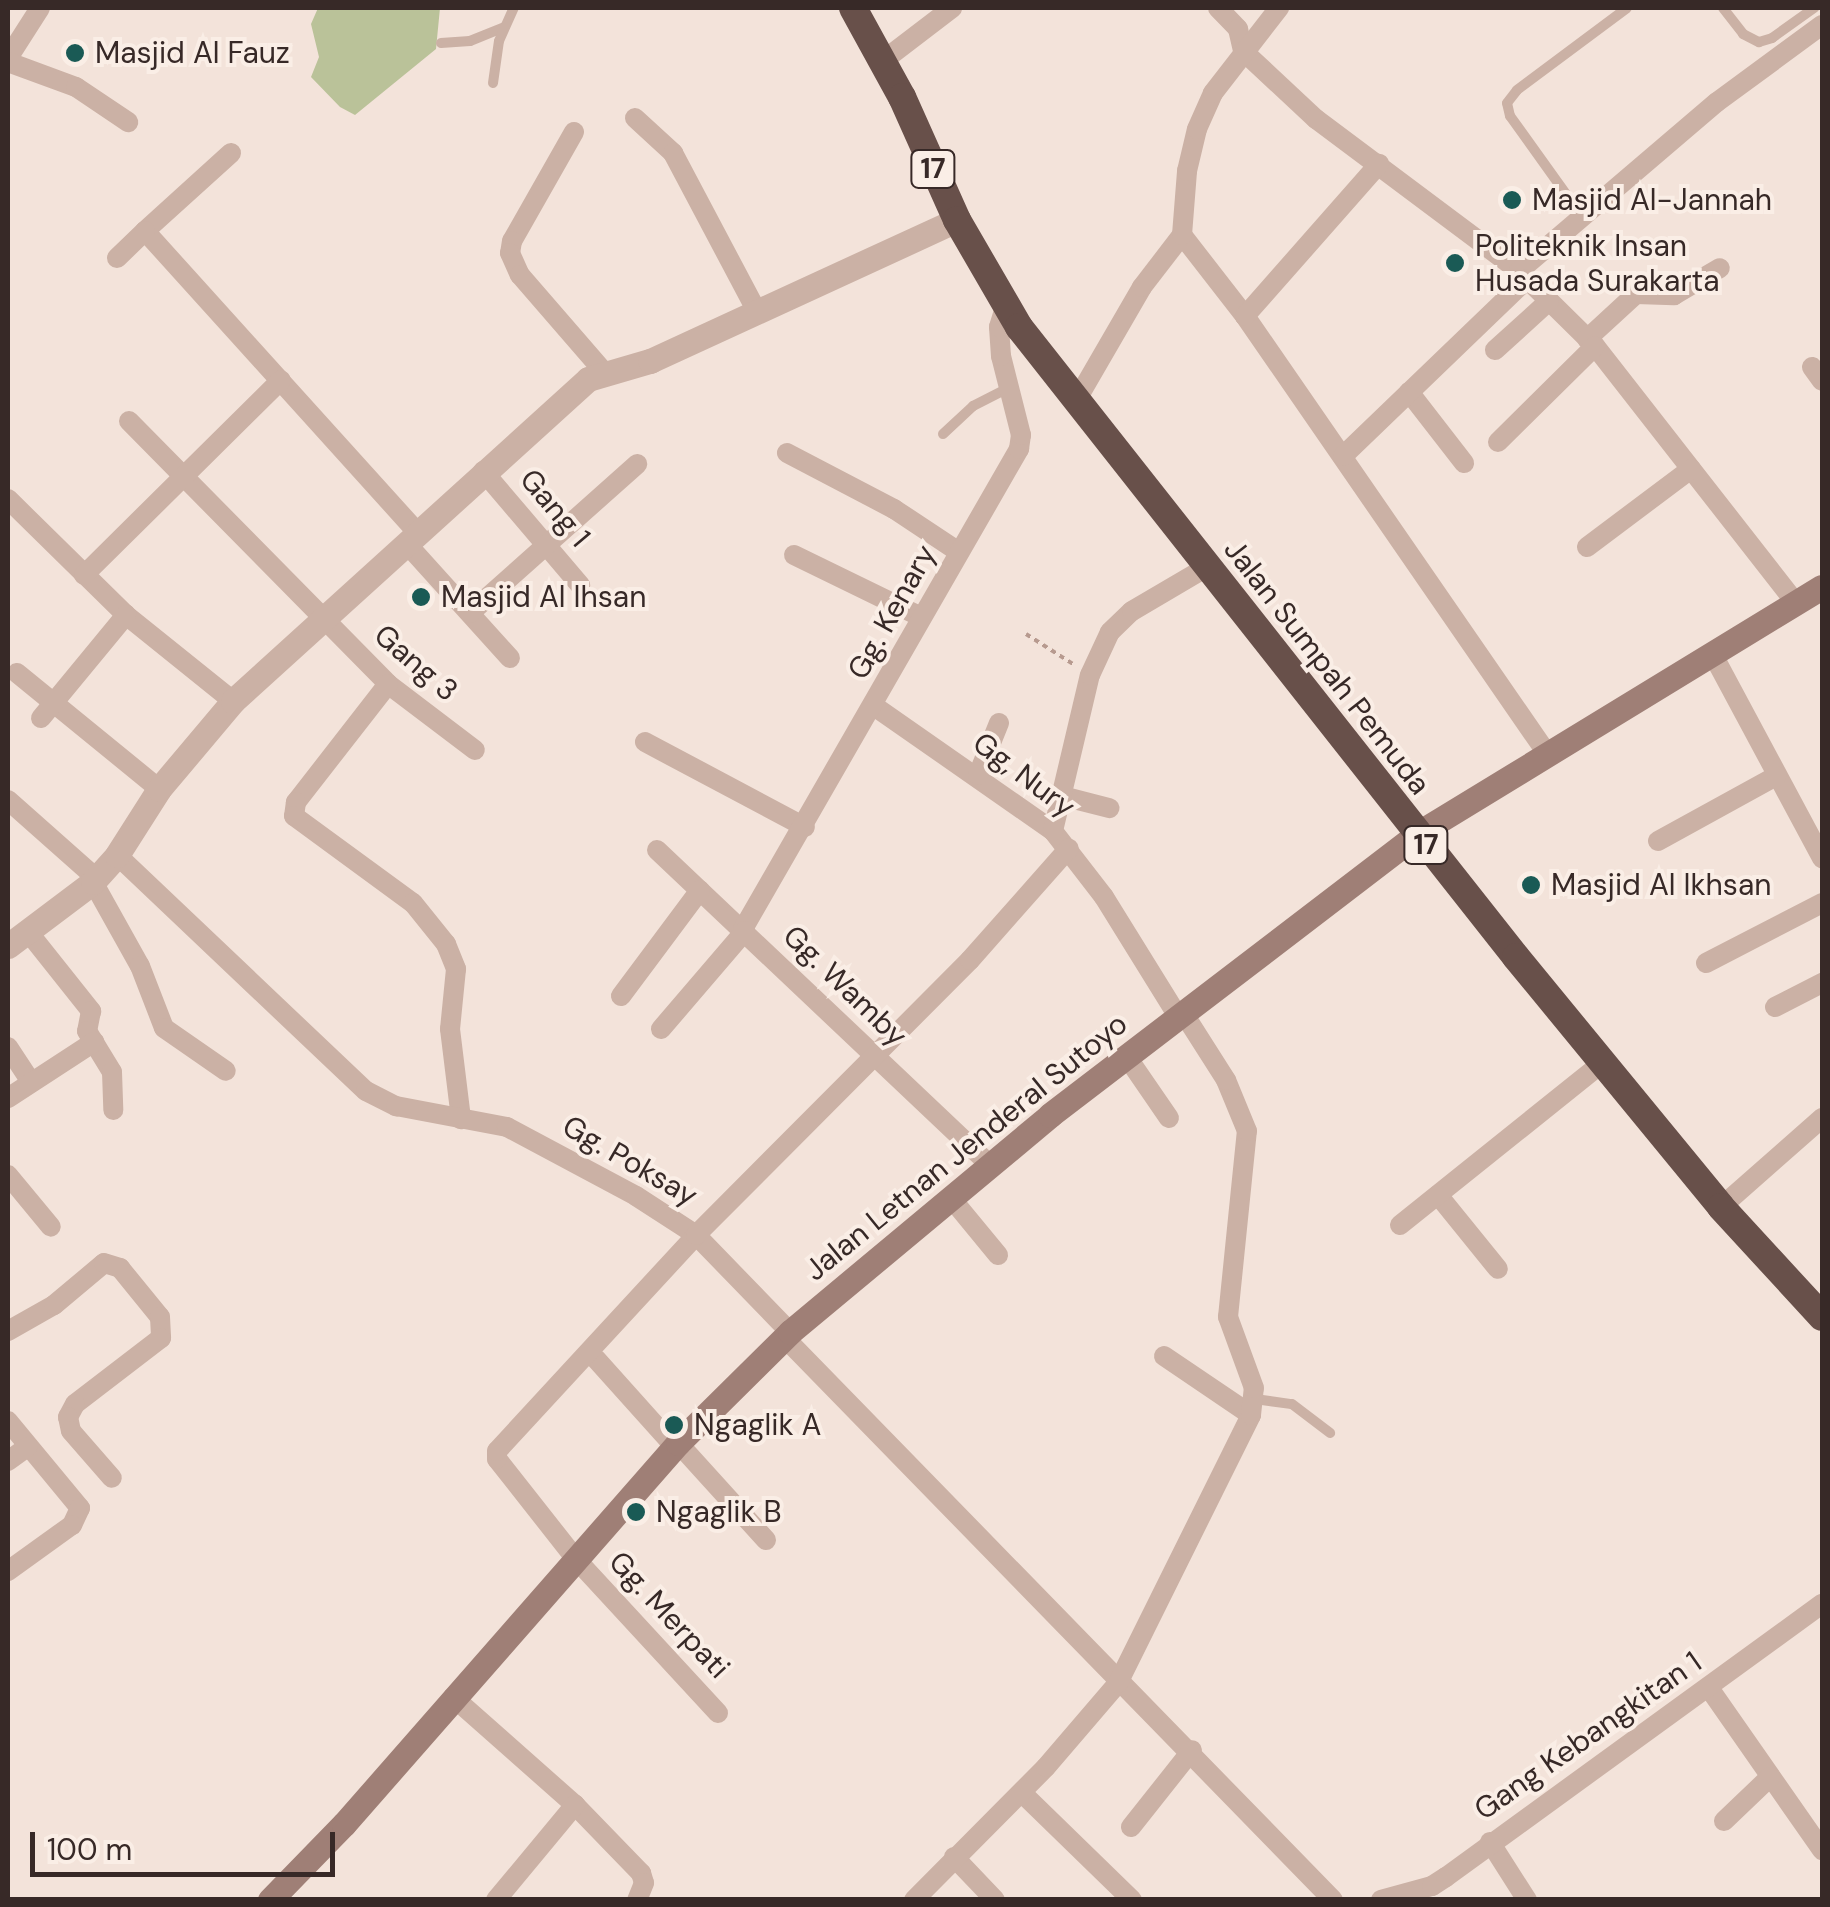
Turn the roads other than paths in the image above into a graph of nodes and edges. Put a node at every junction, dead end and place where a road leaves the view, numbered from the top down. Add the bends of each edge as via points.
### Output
1 (40, 8) edge
2 (514, 8) edge
3 (854, 8) edge
4 (952, 8) edge
5 (1218, 8) edge
6 (1279, 8) edge
7 (1627, 8) edge
8 (1723, 8) edge
9 (1814, 8) edge
10 (1822, 26) edge
11 (505, 27) junction
12 (442, 43) dead end
13 (1243, 52) junction
14 (884, 60) junction
15 (10, 66) edge
16 (493, 83) dead end
17 (636, 118) dead end
18 (128, 122) dead end
19 (574, 132) dead end
20 (231, 153) dead end
21 (1379, 164) junction
22 (1581, 215) junction
23 (957, 220) junction
24 (144, 232) junction
25 (1182, 235) junction
26 (118, 258) dead end
27 (1720, 268) dead end
28 (1523, 275) junction
29 (1549, 302) junction
30 (756, 310) junction
31 (1246, 316) junction
32 (1012, 317) junction
33 (1591, 342) junction
34 (1495, 350) dead end
35 (604, 372) junction
36 (1004, 372) junction
37 (281, 380) junction
38 (1409, 392) junction
39 (1076, 401) junction
40 (129, 421) dead end
41 (943, 434) dead end
42 (1498, 442) dead end
43 (787, 453) dead end
44 (1343, 456) junction
45 (1464, 463) dead end
46 (637, 464) dead end
47 (1691, 468) junction
48 (483, 471) junction
49 (182, 479) junction
50 (8, 500) edge
51 (411, 538) junction
52 (546, 541) junction
53 (1586, 547) dead end
54 (959, 552) junction
55 (794, 555) dead end
56 (1208, 566) junction
57 (84, 575) junction
58 (580, 584) dead end
59 (1822, 587) edge
60 (1796, 604) junction
61 (470, 614) junction
62 (126, 616) junction
63 (922, 617) junction
64 (321, 618) junction
65 (1712, 653) junction
66 (510, 658) dead end
67 (18, 674) dead end
68 (388, 684) junction
69 (233, 701) junction
70 (874, 706) junction
71 (47, 710) junction
72 (999, 723) dead end
73 (645, 742) dead end
74 (475, 750) dead end
75 (1546, 752) junction
76 (978, 775) junction
77 (1776, 776) junction
78 (159, 789) junction
79 (1062, 796) junction
80 (8, 800) edge
81 (1110, 808) dead end
82 (805, 827) junction
83 (1053, 831) junction
84 (1417, 834) junction
85 (1658, 842) dead end
86 (1070, 848) junction
87 (657, 850) dead end
88 (1821, 851) edge
89 (117, 855) junction
90 (94, 880) junction
91 (700, 890) junction
92 (1822, 902) edge
93 (744, 930) junction
94 (18, 939) edge
95 (1706, 963) dead end
96 (1822, 983) edge
97 (621, 996) dead end
98 (1775, 1007) dead end
99 (1181, 1016) junction
100 (662, 1028) dead end
101 (94, 1042) junction
102 (8, 1048) edge
103 (872, 1054) junction
104 (1127, 1057) junction
105 (1602, 1063) junction
106 (226, 1071) dead end
107 (31, 1082) junction
108 (8, 1098) edge
109 (113, 1110) dead end
110 (1169, 1118) dead end
111 (1822, 1118) edge
112 (461, 1119) junction
113 (990, 1166) junction
114 (8, 1175) edge
115 (1438, 1195) junction
116 (14, 1198) edge
117 (951, 1198) junction
118 (1721, 1207) junction
119 (1400, 1224) dead end
120 (50, 1227) dead end
121 (696, 1234) junction
122 (998, 1255) dead end
123 (1498, 1269) dead end
124 (1822, 1317) edge
125 (8, 1331) edge
126 (787, 1335) junction
127 (1164, 1356) dead end
128 (596, 1359) dead end
129 (1253, 1407) junction
130 (8, 1421) edge
131 (1330, 1433) dead end
132 (676, 1445) junction
133 (27, 1447) junction
134 (8, 1461) edge
135 (112, 1478) dead end
136 (766, 1540) dead end
137 (575, 1558) junction
138 (8, 1571) edge
139 (1822, 1604) edge
140 (1118, 1683) junction
141 (1708, 1688) junction
142 (453, 1697) junction
143 (718, 1713) dead end
144 (1192, 1750) junction
145 (1770, 1777) junction
146 (1022, 1793) junction
147 (575, 1805) junction
148 (1724, 1821) dead end
149 (1131, 1827) dead end
150 (1490, 1842) junction
151 (1822, 1850) edge
152 (954, 1857) junction
153 (1417, 1894) edge
154 (1512, 1896) edge
155 (270, 1900) edge
156 (496, 1900) edge
157 (636, 1900) edge
158 (914, 1900) edge
159 (995, 1900) edge
160 (1132, 1900) edge
161 (1334, 1900) edge
162 (1381, 1900) edge

1 - 15 street
2 - 11 lane
3 - 14 highway, Jalan Sumpah Pemuda / 17
4 - 14 street
5 - 13 street via 1238,29
6 - 13 street
7 - 22 lane via 1507,103
8 - 9 lane via 1743,34 1759,42
10 - 22 street
11 - 12 lane via 470,42
11 - 16 lane
13 - 21 street via 1316,119
13 - 25 street via 1213,92 1197,129
14 - 23 highway, Jalan Sumpah Pemuda / 17
15 - 18 street via 76,87
17 - 30 street via 673,153
19 - 35 street via 510,253 520,275
20 - 24 street
21 - 28 street
21 - 31 street
22 - 28 street
23 - 30 street
23 - 32 highway, Jalan Sumpah Pemuda / 17
24 - 26 street
24 - 37 street
25 - 31 street
25 - 39 street via 1142,287
27 - 33 street via 1674,295 1636,294
28 - 29 street
28 - 38 street
29 - 33 street
29 - 34 street
30 - 35 street via 650,361
31 - 44 street
32 - 36 street, Gg. Kenary via 1000,327
32 - 39 highway, Jalan Sumpah Pemuda / 17
33 - 42 street
33 - 47 street
35 - 48 street via 570,393
36 - 41 lane
36 - 54 street, Gg. Kenary via 1020,444
37 - 49 street
37 - 51 street
38 - 44 street
38 - 45 street
39 - 56 highway, Jalan Sumpah Pemuda / 17
40 - 49 street, Gang 3
43 - 54 street
44 - 75 street
46 - 52 street
47 - 53 street
47 - 60 street
48 - 51 street
48 - 52 street, Gang 1
49 - 57 street
49 - 64 street, Gang 3
50 - 57 street
51 - 61 street
51 - 64 street
52 - 58 street, Gang 1
52 - 61 street
54 - 63 street, Gg. Kenary
55 - 63 street
56 - 79 street via 1139,606 1110,632 1090,674
56 - 84 highway, Jalan Sumpah Pemuda / 17
57 - 62 street
59 - 60 main road, Jalan Letnan Jenderal Sutoyo
60 - 65 main road, Jalan Letnan Jenderal Sutoyo
61 - 66 street
62 - 69 street
62 - 71 street
63 - 70 street, Gg. Kenary
64 - 68 street, Gang 3
64 - 69 street
65 - 75 main road, Jalan Letnan Jenderal Sutoyo
65 - 77 street
67 - 71 street
68 - 74 street, Gang 3
68 - 112 street via 296,802 294,816 413,903 446,944 456,968 450,1030
69 - 78 street
70 - 76 street, Gg, Nury
70 - 82 street, Gg. Kenary
71 - 78 street
72 - 76 street
73 - 82 street
75 - 84 main road, Jalan Letnan Jenderal Sutoyo
76 - 83 street, Gg, Nury
77 - 85 street
77 - 88 street
78 - 89 street
79 - 81 street
79 - 83 street
80 - 90 street
82 - 93 street, Gg. Kenary
83 - 86 street, Gg, Nury
84 - 99 main road, Jalan Letnan Jenderal Sutoyo
84 - 105 highway, Jalan Sumpah Pemuda / 17
86 - 99 street, Gg, Nury
86 - 103 street via 970,960
87 - 91 street, Gg. Wamby
89 - 90 street
89 - 112 street, Gg. Poksay via 366,1091 396,1106
90 - 94 street
90 - 106 street via 164,1028
91 - 93 street, Gg. Wamby
91 - 97 street
92 - 95 street
93 - 100 street, Gg. Kenary
93 - 103 street, Gg. Wamby
94 - 101 street via 91,1011 87,1031
96 - 98 street
99 - 104 main road, Jalan Letnan Jenderal Sutoyo
99 - 129 street, Gg, Nury via 1226,1080 1247,1131 1228,1317
101 - 107 street
101 - 109 street via 112,1072
102 - 107 street
103 - 113 street, Gg. Wamby
103 - 121 street
104 - 110 street
104 - 113 main road, Jalan Letnan Jenderal Sutoyo
105 - 115 street
105 - 118 highway, Jalan Sumpah Pemuda / 17
107 - 108 street
111 - 118 street
112 - 121 street, Gg. Poksay via 530,1137
113 - 117 main road, Jalan Letnan Jenderal Sutoyo
114 - 116 street
115 - 119 street
115 - 123 street
116 - 120 street
117 - 122 street
117 - 126 main road, Jalan Letnan Jenderal Sutoyo
118 - 124 highway, Jalan Sumpah Pemuda / 17
121 - 126 street, Gg. Poksay
121 - 137 street, Gg. Merpati via 506,1436 498,1459
125 - 135 street via 54,1305 104,1263 128,1275 160,1317 161,1338 75,1404 68,1418 71,1431
126 - 132 main road, Jalan Letnan Jenderal Sutoyo
126 - 140 street, Gg. Poksay
127 - 129 street
128 - 132 street
129 - 131 lane via 1292,1404
129 - 140 street
130 - 133 street
132 - 136 street
132 - 137 main road, Jalan Letnan Jenderal Sutoyo
133 - 134 street
133 - 138 street via 80,1508 72,1525
137 - 142 main road, Jalan Letnan Jenderal Sutoyo
137 - 143 street, Gg. Merpati
139 - 141 street, Gang Kebangkitan 1
140 - 144 street, Gg. Poksay
140 - 146 street
141 - 145 street
141 - 150 street, Gang Kebangkitan 1
142 - 147 street
142 - 155 main road, Jalan Letnan Jenderal Sutoyo
144 - 149 street
144 - 161 street, Gg. Poksay
145 - 148 street
145 - 151 street
146 - 152 street
146 - 160 street
147 - 156 street
147 - 157 street via 641,1873
150 - 153 street, Gang Kebangkitan 1
150 - 154 street
152 - 158 street
152 - 159 street
153 - 162 street, Gang Kebangkitan 1

